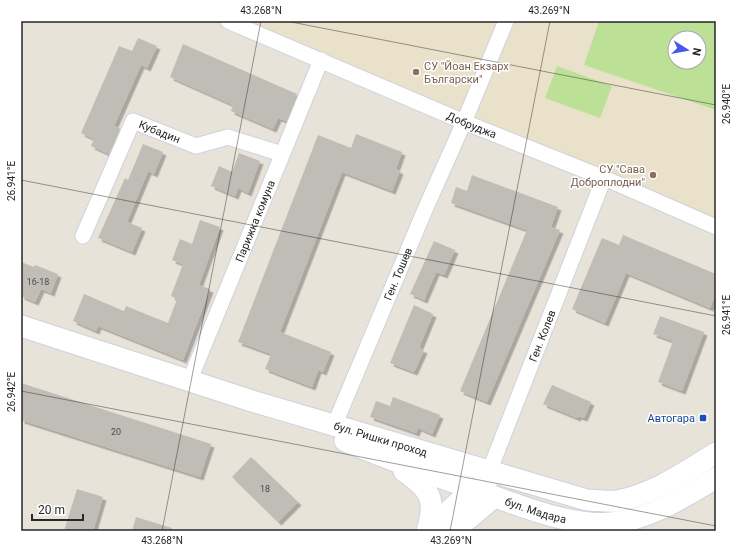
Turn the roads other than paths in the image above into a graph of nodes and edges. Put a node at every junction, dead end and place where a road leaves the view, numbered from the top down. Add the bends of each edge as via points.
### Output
1 (228, 21) edge
2 (506, 21) edge
3 (321, 60) junction
4 (464, 122) junction
5 (282, 154) junction
6 (604, 178) junction
7 (716, 227) edge
8 (83, 236) dead end
9 (21, 326) edge
10 (189, 382) junction
11 (252, 402) junction
12 (334, 426) junction
13 (716, 453) edge
14 (385, 458) junction
15 (716, 478) edge
16 (492, 484) junction
17 (428, 531) edge
18 (454, 531) edge

1 - 3 street, Добруджа
2 - 4 street, Ген. Тошев
3 - 4 street, Добруджа
3 - 5 street, Парижка комуна
4 - 6 street, Добруджа
4 - 12 street, Ген. Тошев
5 - 8 street, Кубадин via 228,137 196,146 133,121
5 - 10 street, Парижка комуна
6 - 7 street, Добруджа
6 - 16 street, Ген. Колев
9 - 10 main road, бул. Ришки проход
10 - 11 main road, бул. Ришки проход
11 - 12 main road, бул. Ришки проход
11 - 14 main road, бул. Ришки проход
12 - 16 main road, бул. Ришки проход
13 - 16 main road, бул. Мадара via 647,493 616,501 587,500
14 - 16 main road, бул. Ришки проход
14 - 17 main road via 426,488 431,501
15 - 16 main road, бул. Мадара via 658,510 634,519 611,523 583,523 555,516
16 - 17 main road via 450,510
16 - 18 main road, бул. Мадара

